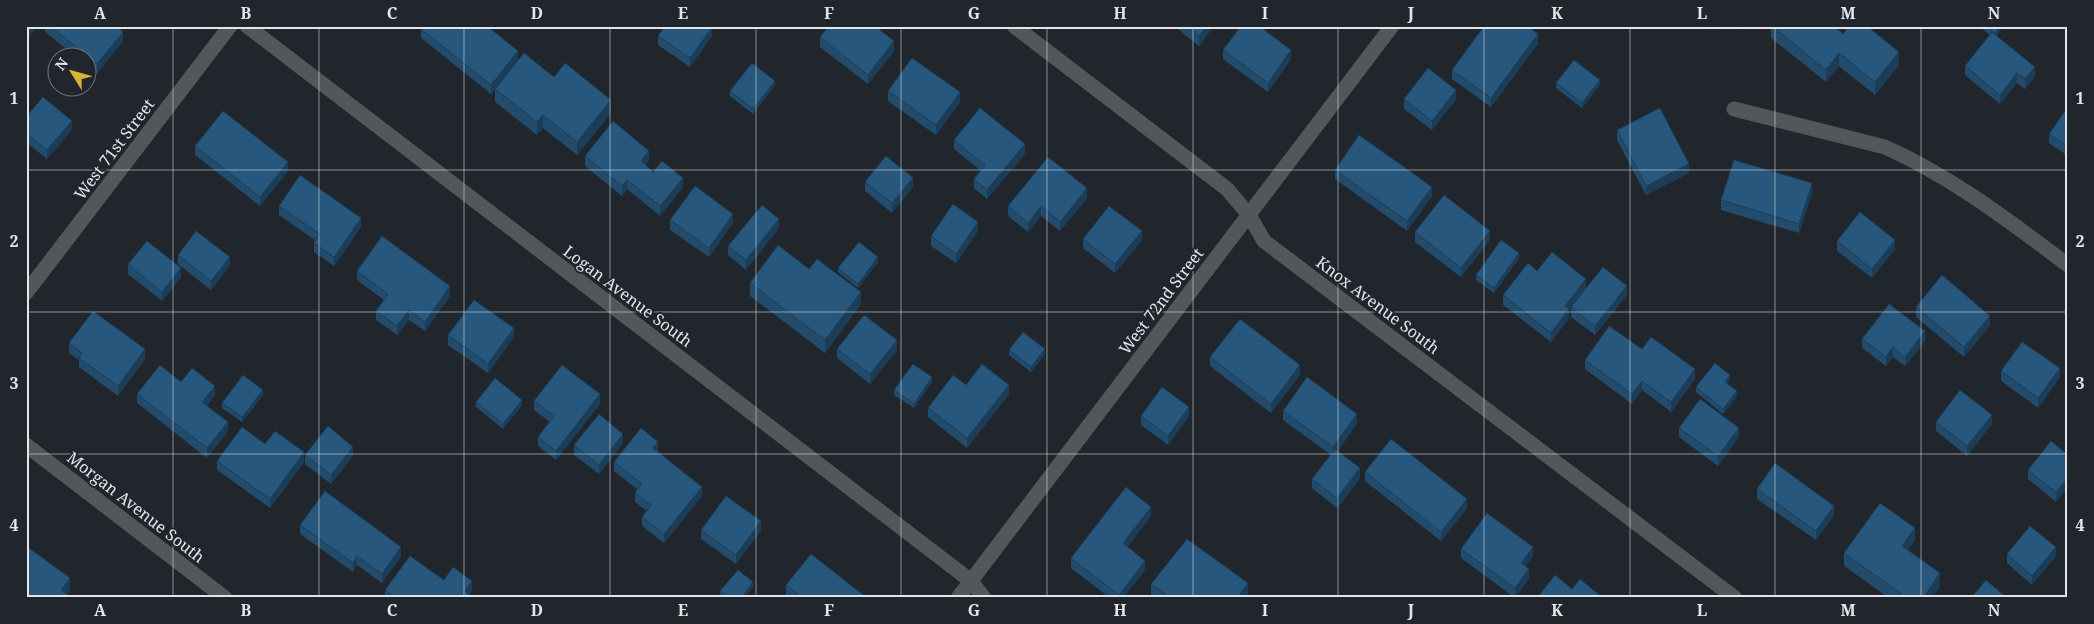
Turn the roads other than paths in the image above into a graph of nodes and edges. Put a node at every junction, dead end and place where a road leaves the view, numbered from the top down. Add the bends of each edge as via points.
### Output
1 (230, 26) edge
2 (247, 26) edge
3 (1014, 26) edge
4 (1392, 26) edge
5 (1734, 109) dead end
6 (1249, 215) junction
7 (2068, 265) edge
8 (26, 293) edge
9 (26, 445) edge
10 (970, 581) junction
11 (225, 598) edge
12 (958, 598) edge
13 (984, 598) edge
14 (1736, 598) edge

1 - 8 street, West 71st Street
2 - 10 street, Logan Avenue South
3 - 6 street, Knox Avenue South via 1227,189
4 - 6 street, West 72nd Street
5 - 7 street via 1884,147 1905,156 1980,199
6 - 10 street, West 72nd Street
6 - 14 street, Knox Avenue South via 1264,241
9 - 11 street, Morgan Avenue South
10 - 12 street, West 72nd Street
10 - 13 street, Logan Avenue South

